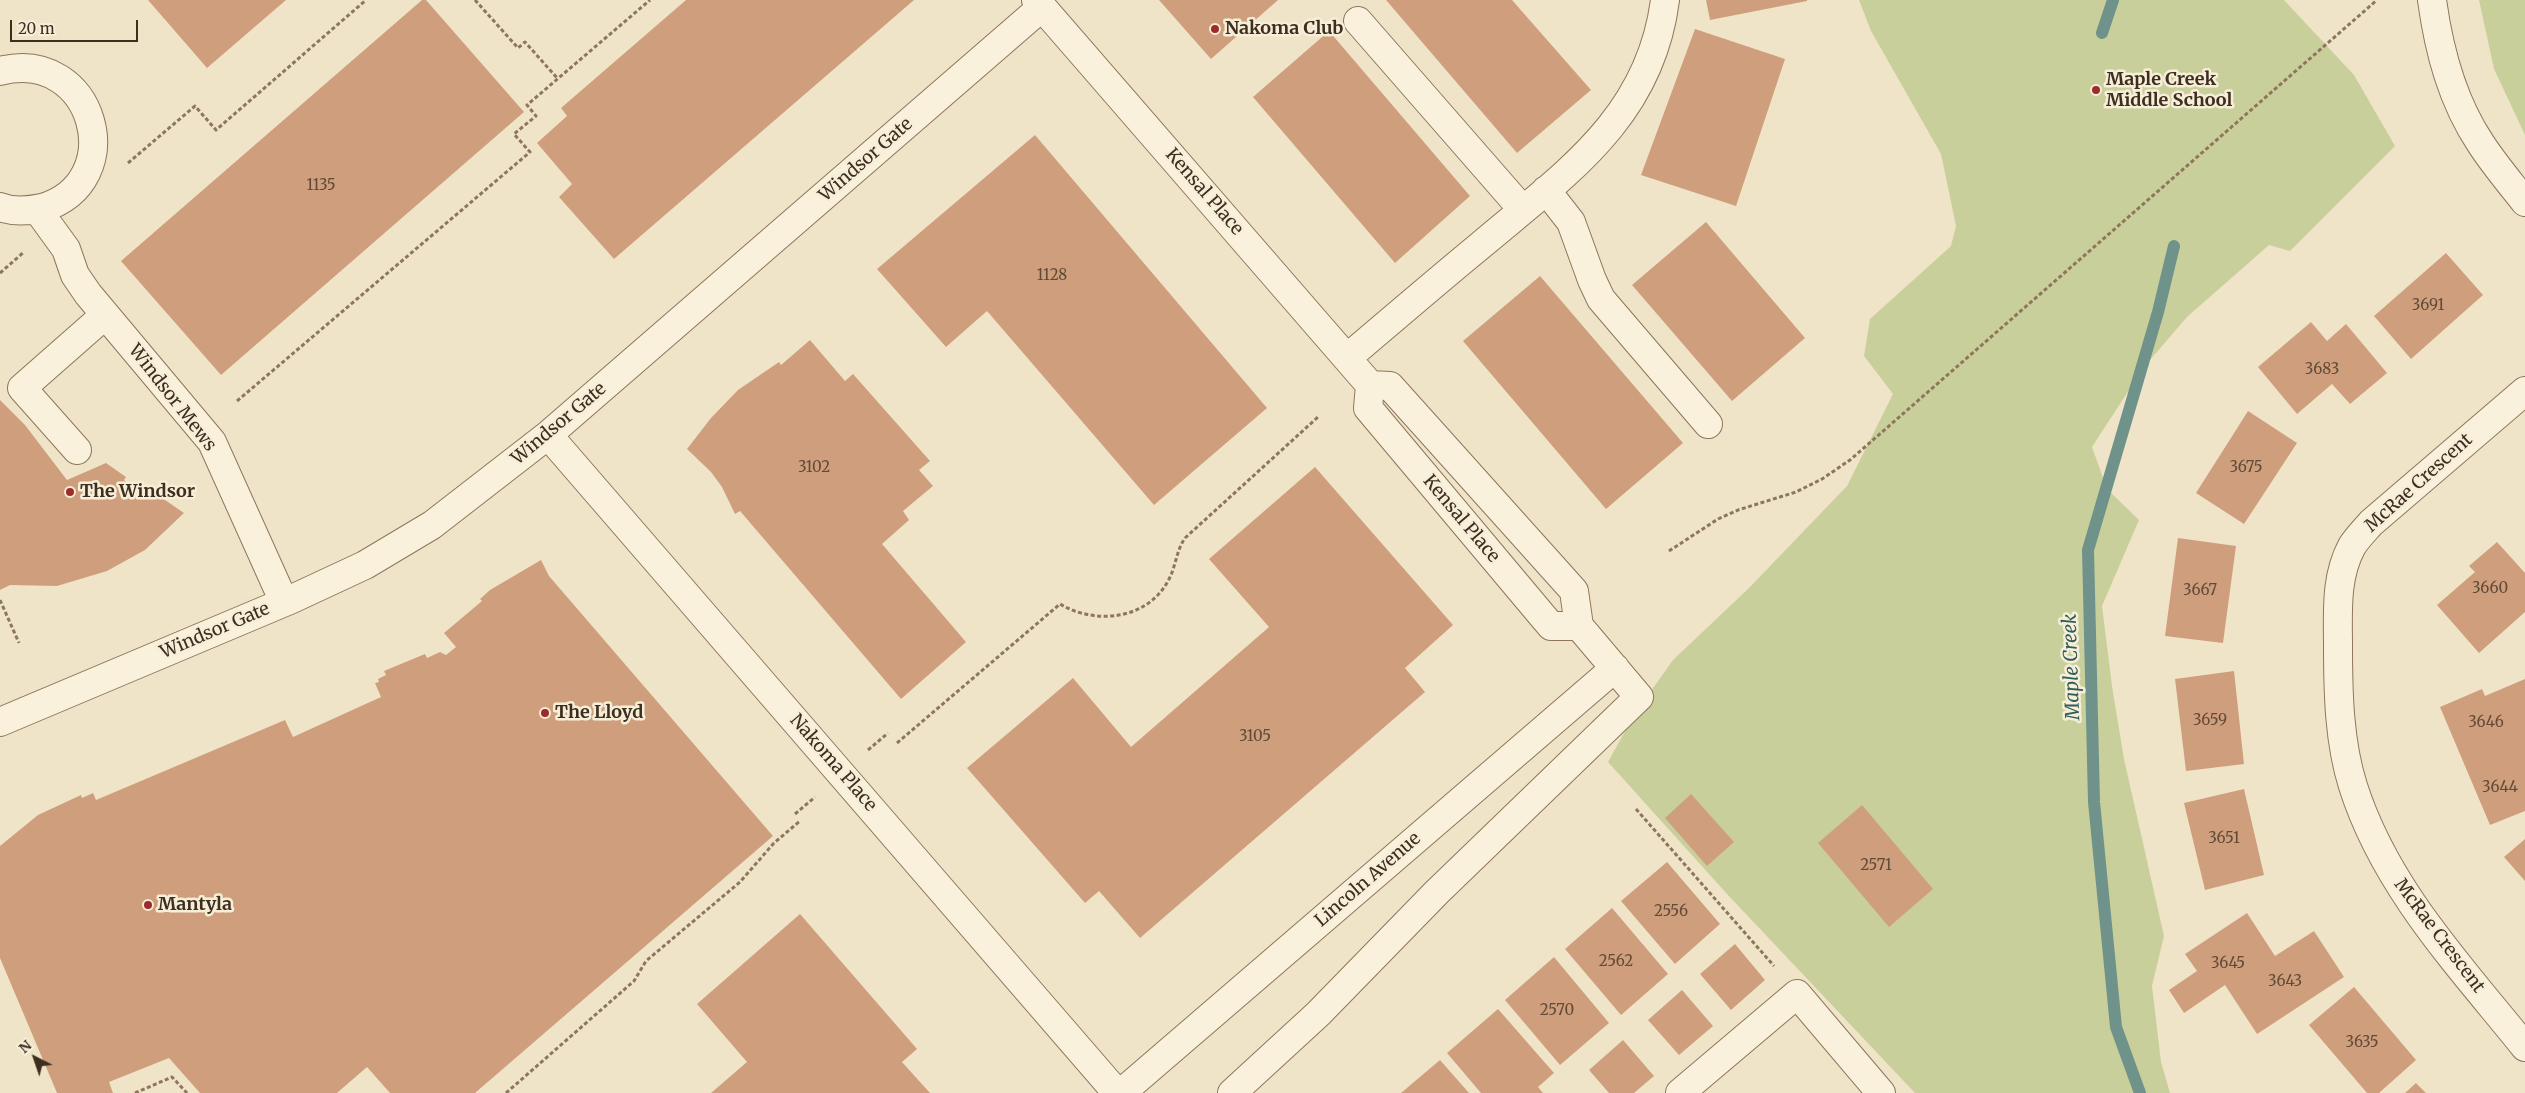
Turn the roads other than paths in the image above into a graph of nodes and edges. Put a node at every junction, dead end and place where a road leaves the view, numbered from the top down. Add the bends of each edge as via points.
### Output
1 (1665, 0) edge
2 (2432, 0) edge
3 (1039, 3) edge
4 (1358, 22) dead end
5 (0, 71) edge
6 (1546, 190) junction
7 (2525, 202) edge
8 (0, 207) edge
9 (1522, 210) junction
10 (45, 219) junction
11 (106, 315) junction
12 (1347, 358) junction
13 (1370, 386) junction
14 (2525, 391) edge
15 (1708, 424) dead end
16 (548, 435) junction
17 (77, 450) dead end
18 (284, 602) junction
19 (1579, 626) junction
20 (1615, 668) junction
21 (0, 722) edge
22 (2525, 1047) edge
23 (1117, 1093) edge
24 (1121, 1093) edge
25 (1232, 1093) edge
26 (1680, 1093) edge
27 (1882, 1093) edge

1 - 6 street via 1650,59 1626,108 1592,149
2 - 7 street via 2437,39 2454,94 2480,143
3 - 12 street, Kensal Place
3 - 16 street, Windsor Gate
4 - 9 street
5 - 10 street via 35,69 58,77 77,93 89,113 93,146 82,177
6 - 9 street
6 - 15 street via 1571,222 1596,290 1606,306
8 - 10 street via 27,211
9 - 12 street
10 - 11 street, Windsor Mews via 69,256 75,275
11 - 17 street via 22,388
11 - 18 street, Windsor Mews via 212,442
12 - 13 street, Kensal Place
13 - 19 street, Kensal Place via 1390,386 1574,591
13 - 19 street, Kensal Place via 1368,408 1552,626
14 - 22 street, McRae Crescent via 2371,523 2353,544 2342,574 2338,603 2338,681 2343,738 2352,784 2386,864 2423,920
16 - 18 street, Windsor Gate via 480,490 401,545
16 - 23 street, Nakoma Place
18 - 21 street, Windsor Gate
19 - 20 street
20 - 24 street, Lincoln Avenue
20 - 25 street via 1639,697 1437,892 1318,1014
26 - 27 street via 1797,994

